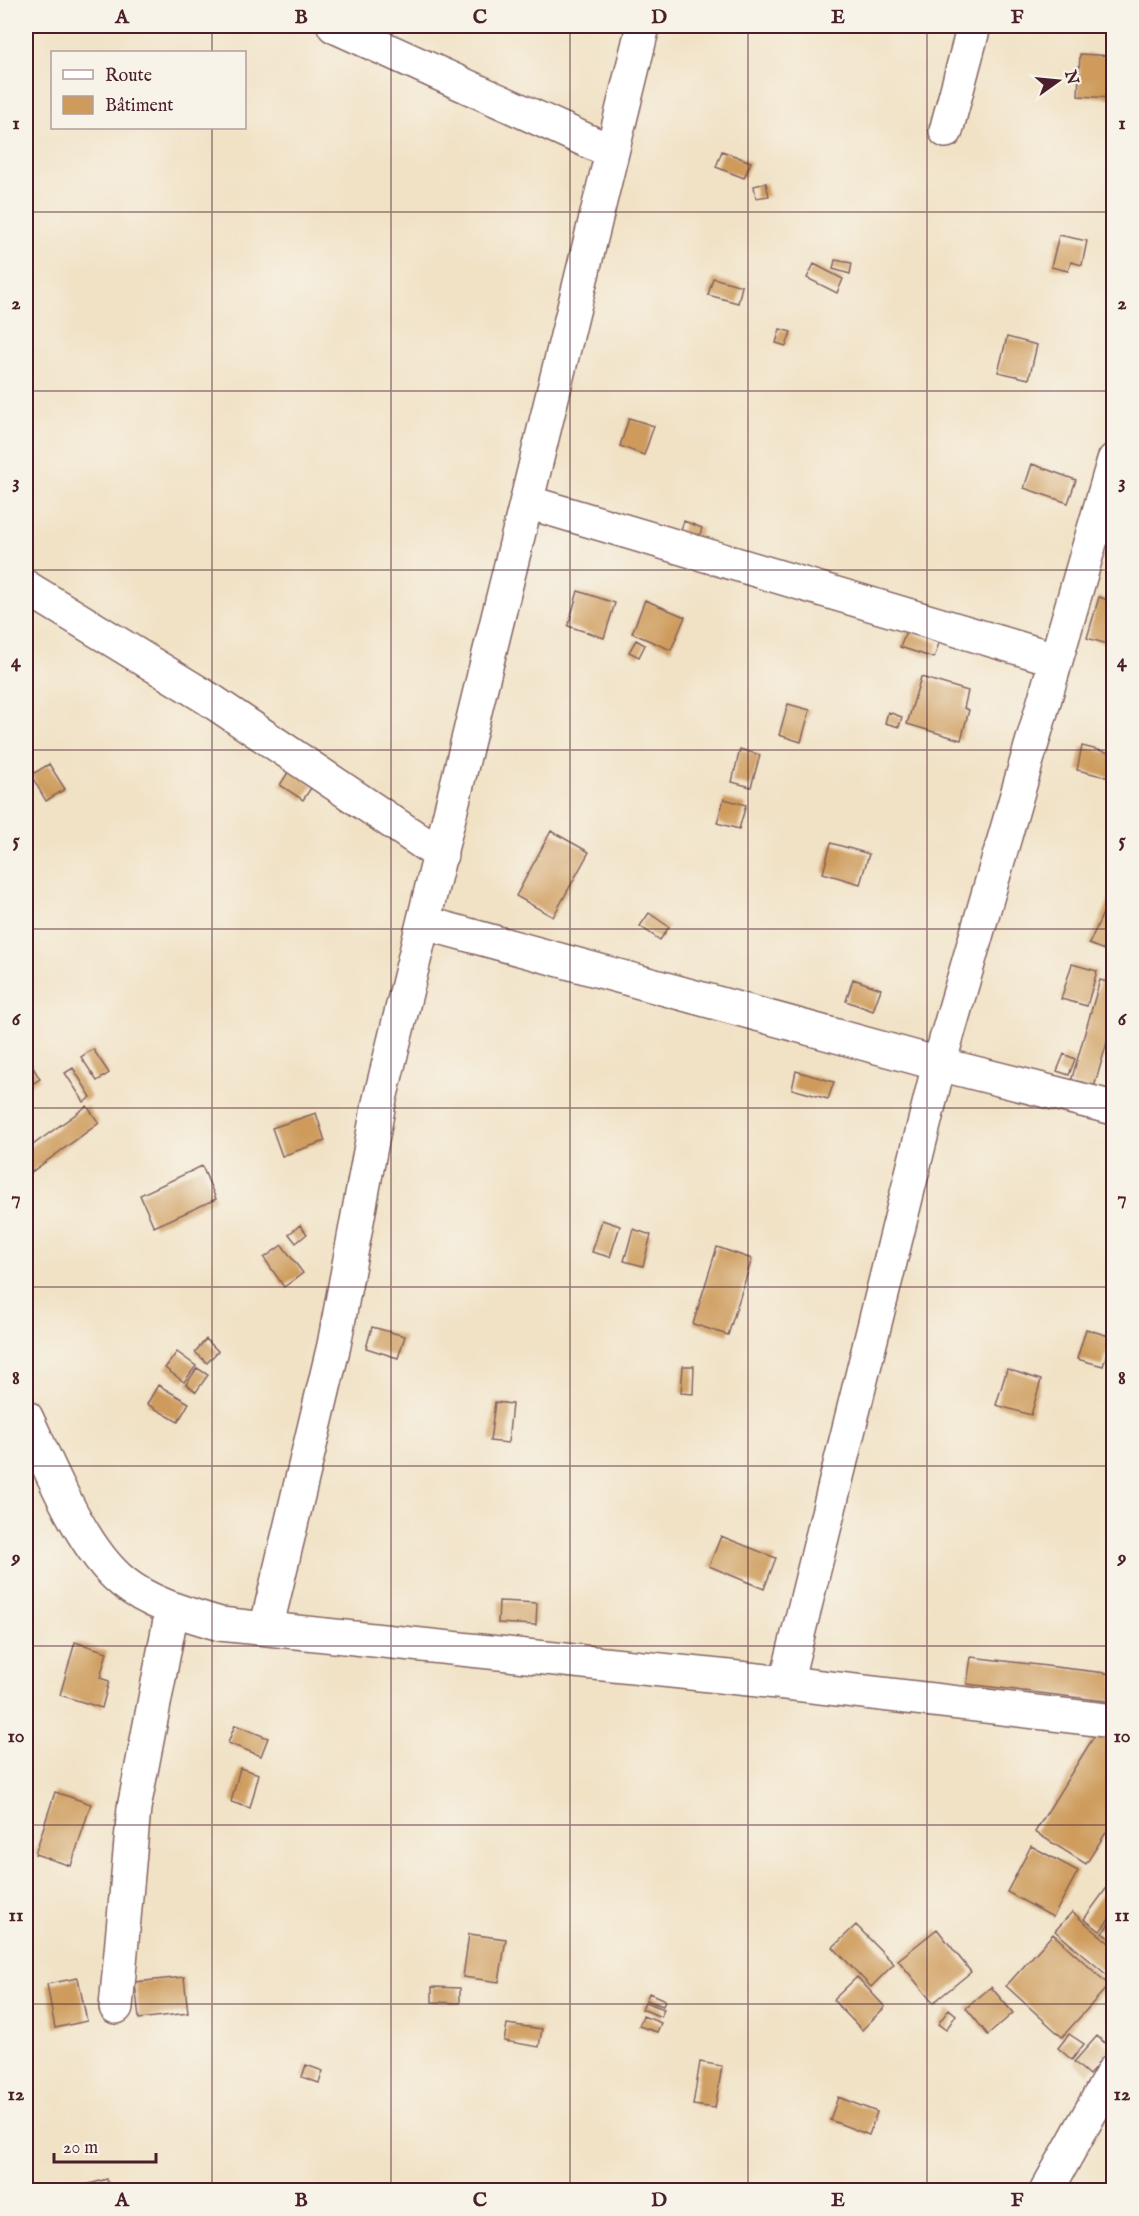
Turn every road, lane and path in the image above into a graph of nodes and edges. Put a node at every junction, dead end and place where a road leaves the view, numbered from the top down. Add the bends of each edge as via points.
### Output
1 (334, 26) edge
2 (643, 26) edge
3 (974, 26) edge
4 (946, 131) dead end
5 (612, 152) junction
6 (1113, 460) edge
7 (527, 502) junction
8 (26, 587) edge
9 (1055, 659) junction
10 (441, 855) junction
11 (425, 923) junction
12 (939, 1064) junction
13 (1113, 1108) edge
14 (26, 1417) edge
15 (172, 1610) junction
16 (266, 1629) junction
17 (786, 1683) junction
18 (1113, 1721) edge
19 (116, 2007) dead end
20 (1113, 2070) edge
21 (1047, 2190) edge

1 - 5 street
2 - 5 street
3 - 4 street
5 - 7 street
6 - 9 street
7 - 9 street
7 - 10 street
8 - 10 street via 209,699
9 - 12 street
10 - 11 street
11 - 12 street
11 - 16 street via 379,1103 334,1345
12 - 13 street
12 - 17 street
14 - 15 street via 84,1536 123,1582
15 - 16 street via 220,1624
15 - 19 street via 134,1808
16 - 17 street
17 - 18 street
20 - 21 street

